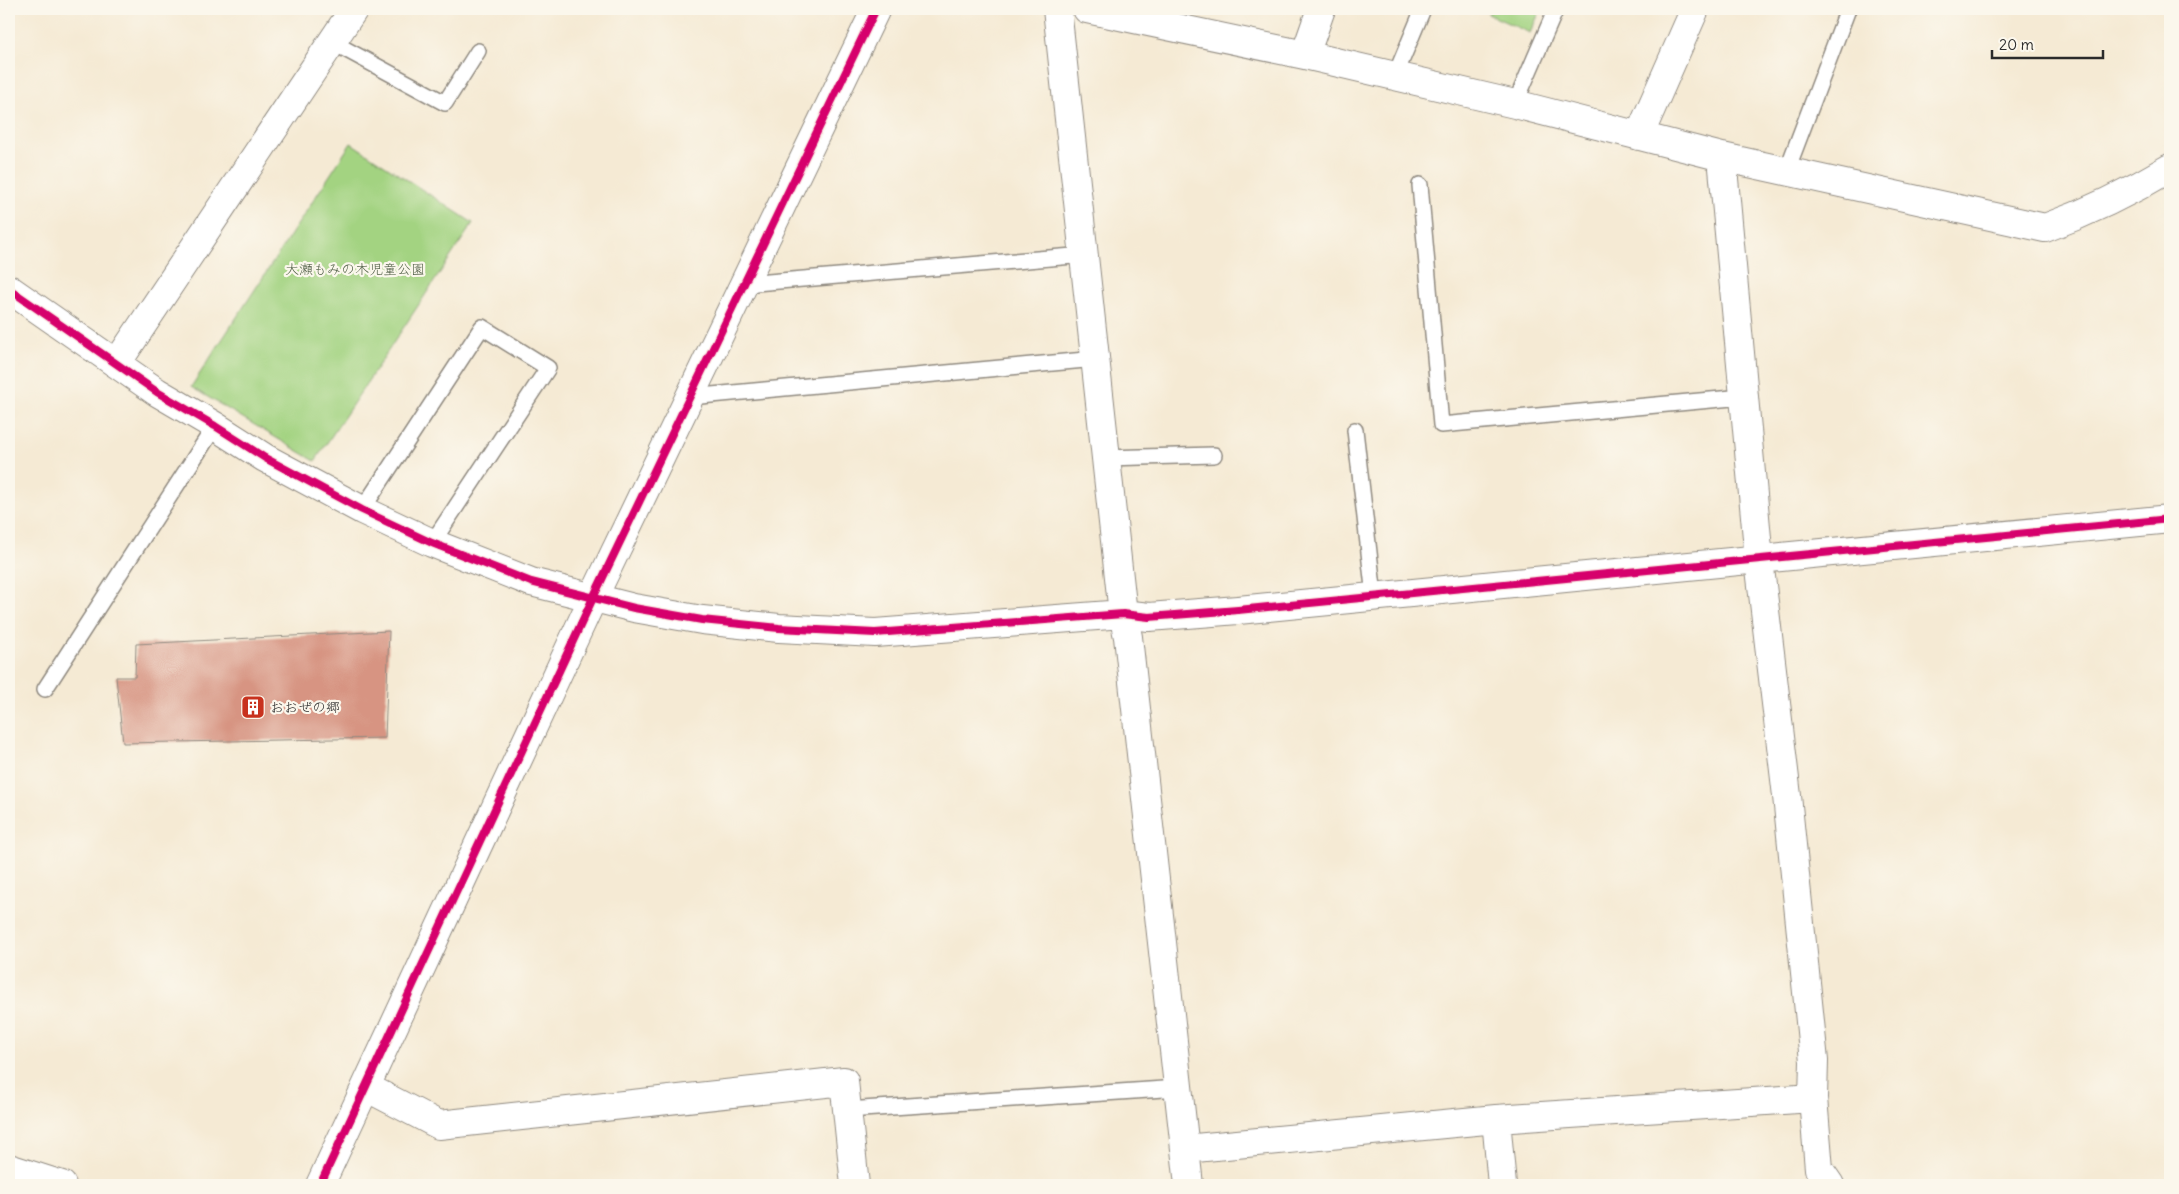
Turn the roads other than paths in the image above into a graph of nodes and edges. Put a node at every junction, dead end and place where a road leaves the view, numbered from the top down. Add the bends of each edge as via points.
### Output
1 (354, 9) edge
2 (876, 9) edge
3 (1057, 9) edge
4 (1087, 9) edge
5 (1321, 9) edge
6 (1423, 9) edge
7 (1556, 9) edge
8 (1694, 9) edge
9 (1848, 9) edge
10 (332, 42) junction
11 (478, 51) dead end
12 (1305, 55) junction
13 (1395, 76) junction
14 (1515, 104) junction
15 (1639, 136) junction
16 (1722, 157) junction
17 (2170, 168) edge
18 (1787, 170) junction
19 (1420, 185) dead end
20 (1085, 255) junction
21 (744, 284) junction
22 (9, 289) edge
23 (1096, 358) junction
24 (117, 363) junction
25 (690, 397) junction
26 (1743, 397) junction
27 (215, 426) junction
28 (1355, 430) dead end
29 (1214, 455) dead end
30 (1106, 458) junction
31 (362, 510) junction
32 (2170, 519) edge
33 (432, 543) junction
34 (1760, 560) junction
35 (1374, 596) junction
36 (593, 598) junction
37 (1123, 614) junction
38 (45, 689) dead end
39 (366, 1087) junction
40 (1179, 1088) junction
41 (1813, 1098) junction
42 (847, 1110) junction
43 (1496, 1119) junction
44 (1185, 1149) junction
45 (9, 1168) edge
46 (62, 1185) edge
47 (320, 1185) edge
48 (854, 1185) edge
49 (1189, 1185) edge
50 (1502, 1185) edge
51 (1830, 1185) edge

1 - 10 street
2 - 21 street
3 - 20 street
4 - 12 street
5 - 12 street
6 - 13 lane
7 - 14 lane
8 - 15 street
9 - 18 lane
10 - 11 lane via 445,104
10 - 24 street
12 - 13 street
13 - 14 street
14 - 15 street
15 - 16 street
16 - 18 street
16 - 26 street
17 - 18 street via 2086,213 2045,228
19 - 26 lane via 1441,425
20 - 21 lane
20 - 23 street
21 - 25 street
22 - 24 street
23 - 25 lane
23 - 30 street
24 - 27 street via 157,392
25 - 36 street
26 - 34 street
27 - 31 street via 265,458
27 - 38 lane
28 - 35 lane
29 - 30 lane
30 - 37 street
31 - 33 street
31 - 33 lane via 482,327 548,368
32 - 34 street
33 - 36 street via 531,582
34 - 35 street
34 - 41 street via 1814,1061
35 - 37 street via 1149,617
36 - 37 street via 702,620 875,633
36 - 39 street
37 - 40 street
39 - 42 street via 439,1125 844,1081
39 - 47 street
40 - 42 lane
40 - 44 street
41 - 43 street
41 - 51 street via 1819,1169
42 - 48 street
43 - 44 street
43 - 50 street
44 - 49 street
45 - 46 street

